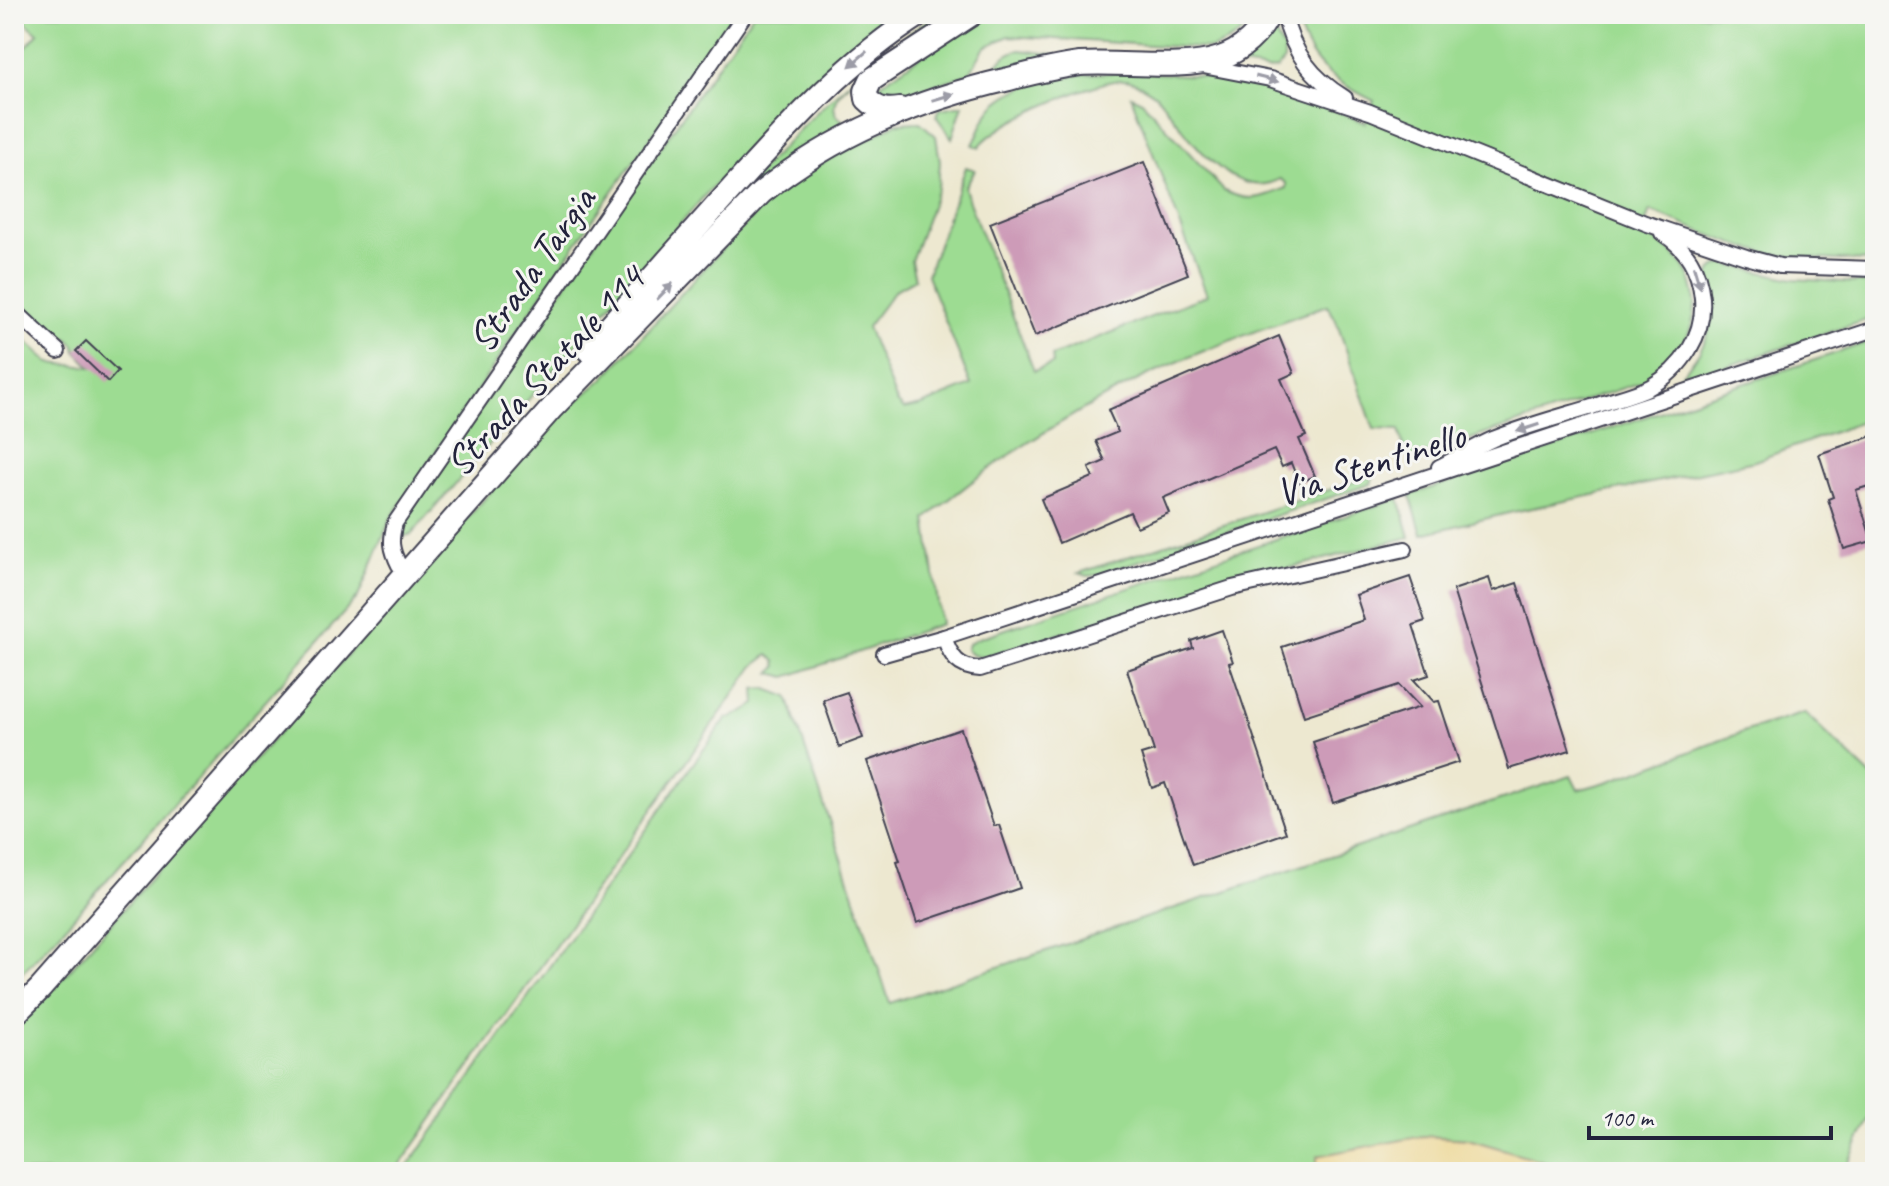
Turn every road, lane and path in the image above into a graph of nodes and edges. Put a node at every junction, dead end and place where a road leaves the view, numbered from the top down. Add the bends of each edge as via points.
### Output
1 (745, 14) edge
2 (921, 14) edge
3 (972, 14) edge
4 (1269, 14) edge
5 (1284, 14) edge
6 (1191, 63) junction
7 (906, 109) junction
8 (1370, 112) junction
9 (1645, 223) junction
10 (1875, 269) edge
11 (14, 310) edge
12 (1875, 329) edge
13 (58, 351) dead end
14 (1396, 489) junction
15 (1405, 549) dead end
16 (399, 565) junction
17 (944, 637) junction
18 (884, 654) dead end
19 (14, 995) edge
20 (14, 1015) edge

1 - 16 street, Strada Targia via 395,523 391,550
2 -> 16 main road, Strada Statale 114 via 864,53 796,118
3 - 7 main road via 871,80 867,99 875,108
4 - 6 main road, Strada Statale 114 via 1239,49
5 - 8 street via 1308,69 1325,86
7 -> 6 main road, Strada Statale 114 via 1063,66
6 -> 8 street via 1270,79
20 -> 7 main road, Strada Statale 114 via 552,408 761,193 814,154
8 - 9 street
9 - 10 street via 1780,266
9 -> 14 street via 1687,252 1698,272 1700,327 1681,362 1648,388 1492,440
11 - 13 street
12 - 14 street, Via Stentinello
14 - 17 street, Via Stentinello
15 - 17 street via 1232,588 980,669 964,668 951,656
16 - 19 main road, Strada Statale 114
17 - 18 street, Via Stentinello

